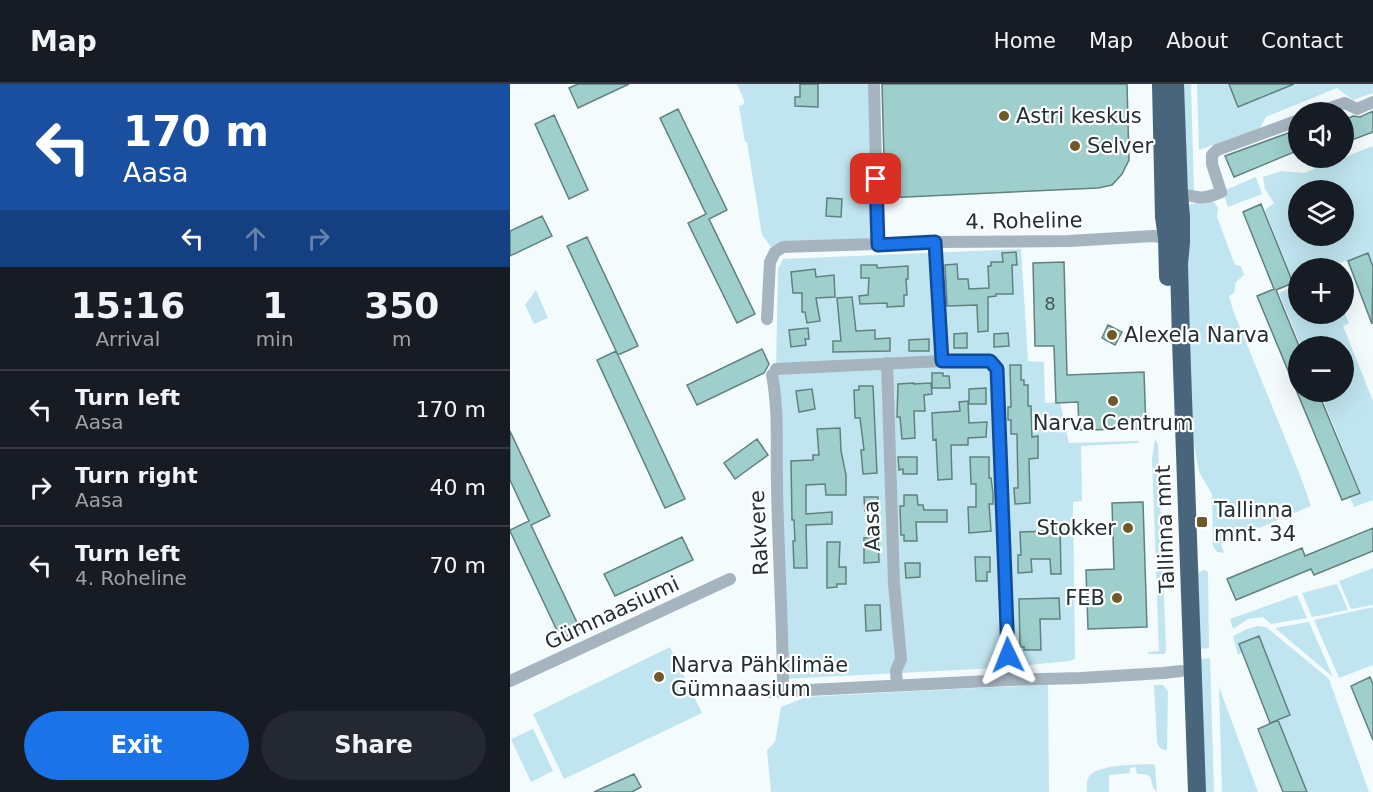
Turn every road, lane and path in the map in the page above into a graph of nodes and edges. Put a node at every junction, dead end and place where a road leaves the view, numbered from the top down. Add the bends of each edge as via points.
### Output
1 (874, 84) edge
2 (1161, 84) edge
3 (1175, 84) edge
4 (1373, 102) edge
5 (1354, 108) edge
6 (1288, 124) edge
7 (1179, 193) junction
8 (1174, 240) junction
9 (935, 242) junction
10 (878, 245) junction
11 (767, 319) dead end
12 (942, 361) junction
13 (887, 363) junction
14 (730, 579) dead end
15 (1181, 671) junction
16 (1009, 680) junction
17 (510, 681) edge
18 (897, 685) junction
19 (783, 690) junction
20 (768, 692) dead end
21 (1185, 792) edge
22 (1197, 792) edge

1 - 10 street
2 - 8 highway, Tallinna mnt via 1164,217
3 - 7 highway, Tallinna mnt
4 - 5 street
6 - 7 street via 1212,155 1221,192 1196,198
7 - 8 highway, Tallinna mnt via 1181,217
8 - 9 street, 4. Roheline via 1153,236
8 - 15 highway, Tallinna mnt
8 - 22 highway, Tallinna mnt via 1179,264
9 - 10 street, 4. Roheline
9 - 12 street
10 - 11 street, 4. Roheline via 783,247 775,252 770,262
12 - 13 street
12 - 16 street via 990,361 997,369
13 - 18 street, Aasa via 894,584 901,658 896,671
13 - 19 street, Rakvere via 774,372
14 - 17 street, Gümnaasiumi
15 - 16 street
15 - 21 highway, Tallinna mnt
16 - 18 street
18 - 19 street
19 - 20 street

